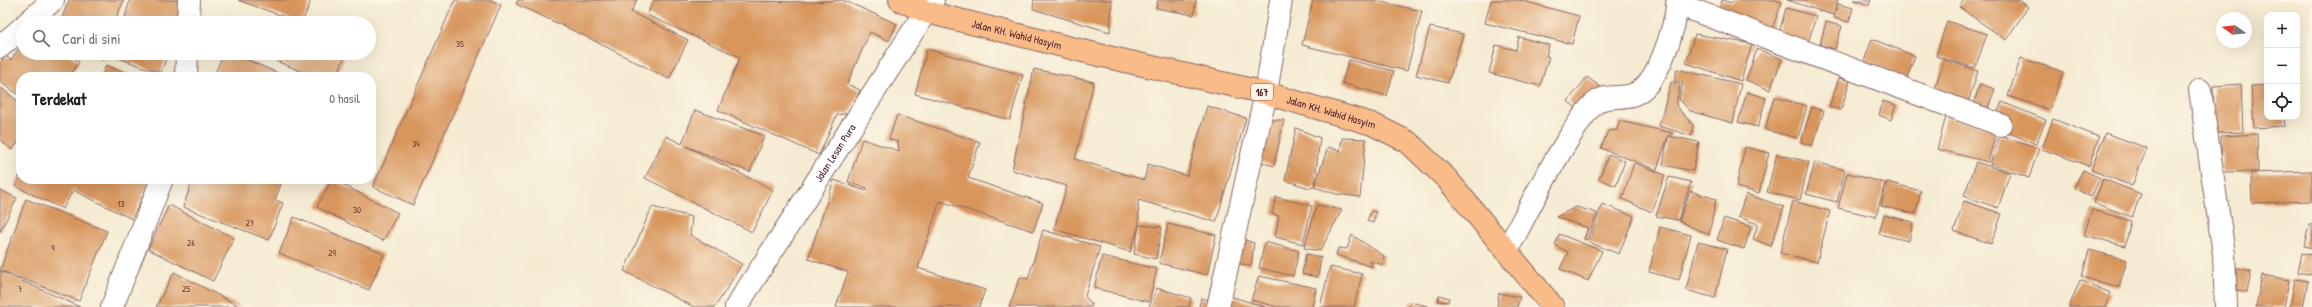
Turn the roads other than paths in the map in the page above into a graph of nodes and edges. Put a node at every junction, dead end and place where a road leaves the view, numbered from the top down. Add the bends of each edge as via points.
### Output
1 (53, 0) edge
2 (189, 0) edge
3 (900, 0) edge
4 (1281, 0) edge
5 (1677, 2) edge
6 (930, 6) edge
7 (35, 16) edge
8 (188, 16) edge
9 (16, 33) edge
10 (0, 47) edge
11 (187, 60) edge
12 (186, 72) edge
13 (2200, 90) dead end
14 (1266, 93) junction
15 (2001, 125) dead end
16 (160, 184) edge
17 (1507, 250) junction
18 (112, 307) edge
19 (736, 307) edge
20 (1218, 307) edge
21 (1552, 307) edge
22 (2226, 307) edge

1 - 7 street
2 - 8 street
3 - 6 main road, Jalan KH. Wahid Hasyim / 167
4 - 14 street
5 - 15 street
5 - 17 street via 1666,48 1656,74 1645,87 1632,95 1607,97 1594,103 1556,158
6 - 14 main road, Jalan KH. Wahid Hasyim / 167 via 1099,55
6 - 19 street, Jalan Lesan Pura
9 - 10 street
11 - 12 street
13 - 22 street via 2224,254
14 - 17 main road, Jalan KH. Wahid Hasyim / 167 via 1372,124 1408,142 1447,179
14 - 20 street
16 - 18 street
17 - 21 main road, Jalan KH. Wahid Hasyim / 167

